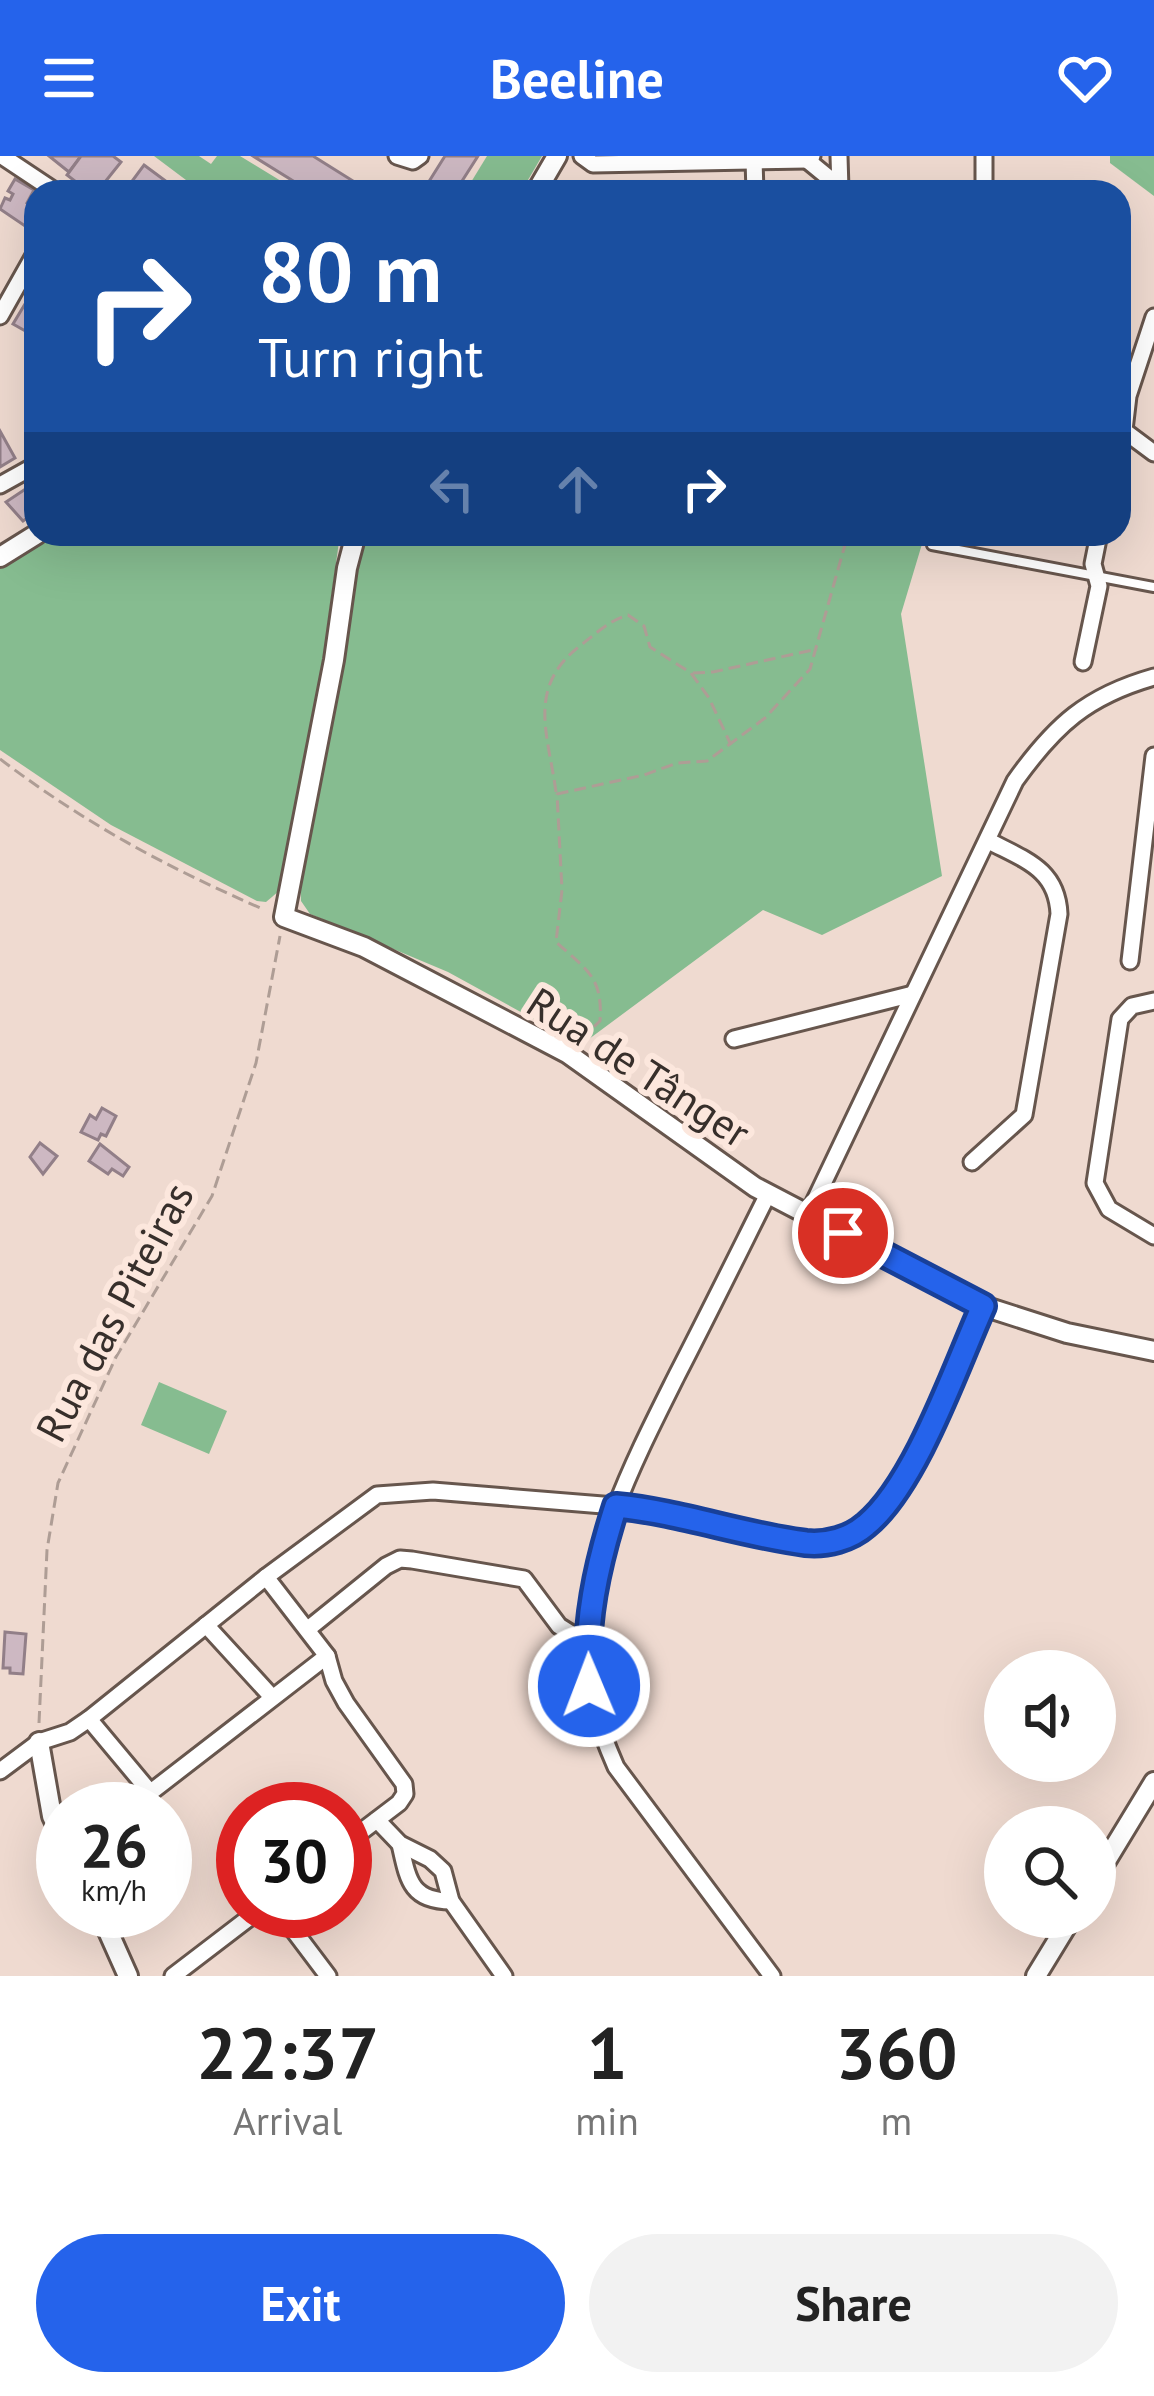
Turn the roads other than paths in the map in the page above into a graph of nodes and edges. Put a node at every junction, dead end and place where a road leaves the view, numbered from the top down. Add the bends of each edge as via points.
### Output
1 (2, 156) edge
2 (397, 156) edge
3 (420, 156) edge
4 (582, 156) edge
5 (810, 158) edge
6 (754, 160) junction
7 (38, 180) edge
8 (755, 180) edge
9 (831, 180) edge
10 (24, 273) edge
11 (0, 316) edge
12 (1154, 317) edge
13 (1148, 357) edge
14 (1131, 390) edge
15 (354, 546) edge
16 (937, 546) edge
17 (1097, 546) edge
18 (1098, 576) junction
19 (1154, 586) edge
20 (1083, 662) dead end
21 (1154, 677) edge
22 (1154, 756) edge
23 (989, 841) junction
24 (1130, 961) dead end
25 (913, 994) junction
26 (1154, 1001) edge
27 (734, 1039) dead end
28 (972, 1162) dead end
29 (769, 1194) junction
30 (808, 1215) junction
31 (1154, 1236) edge
32 (983, 1306) junction
33 (1153, 1350) edge
34 (616, 1506) junction
35 (266, 1577) junction
36 (206, 1625) junction
37 (308, 1628) junction
38 (586, 1643) junction
39 (327, 1656) junction
40 (272, 1697) junction
41 (89, 1719) junction
42 (40, 1742) junction
43 (0, 1772) edge
44 (46, 1782) edge
45 (142, 1782) edge
46 (163, 1782) edge
47 (1154, 1782) edge
48 (377, 1820) junction
49 (372, 1824) edge
50 (400, 1844) junction
51 (1116, 1844) edge
52 (452, 1901) junction
53 (112, 1938) edge
54 (223, 1938) edge
55 (299, 1938) edge
56 (1059, 1938) edge
57 (128, 1976) edge
58 (173, 1976) edge
59 (328, 1976) edge
60 (504, 1976) edge
61 (772, 1976) edge
62 (1036, 1976) edge

1 - 7 street
2 - 3 street
4 - 6 street via 593,164
5 - 6 street
5 - 9 street
6 - 8 street
10 - 11 street
12 - 13 street
13 - 14 street
15 - 29 street, Rua de Tânger via 284,917 364,947 567,1053
16 - 18 lane
17 - 18 street
18 - 19 lane
18 - 20 street
21 - 23 street via 1079,709 1046,737 1015,781
22 - 24 street
23 - 25 street
23 - 28 street via 1041,868 1059,914 1024,1115
25 - 27 street
25 - 30 street
26 - 31 street via 1120,1019 1095,1184 1109,1209
29 - 30 street, Rua de Tânger
29 - 34 street
30 - 32 street, Rua de Tânger
32 - 33 street, Rua de Tânger
32 - 34 street via 892,1496 866,1526 811,1544
34 - 35 street via 396,1491 357,1507
34 - 38 street
35 - 36 street
35 - 37 street
36 - 40 street
36 - 41 street
37 - 38 street via 400,1559 524,1579 559,1626
37 - 39 street
38 - 61 street via 599,1730 616,1768
39 - 40 street
39 - 48 street via 346,1703 404,1784 399,1803
40 - 46 street
41 - 42 street
41 - 45 street
42 - 43 street
42 - 44 street
47 - 51 street
48 - 49 street
48 - 50 street
50 - 52 street via 443,1871
50 - 52 street via 419,1893
52 - 60 street
53 - 57 street
54 - 58 street
55 - 59 street
56 - 62 street

